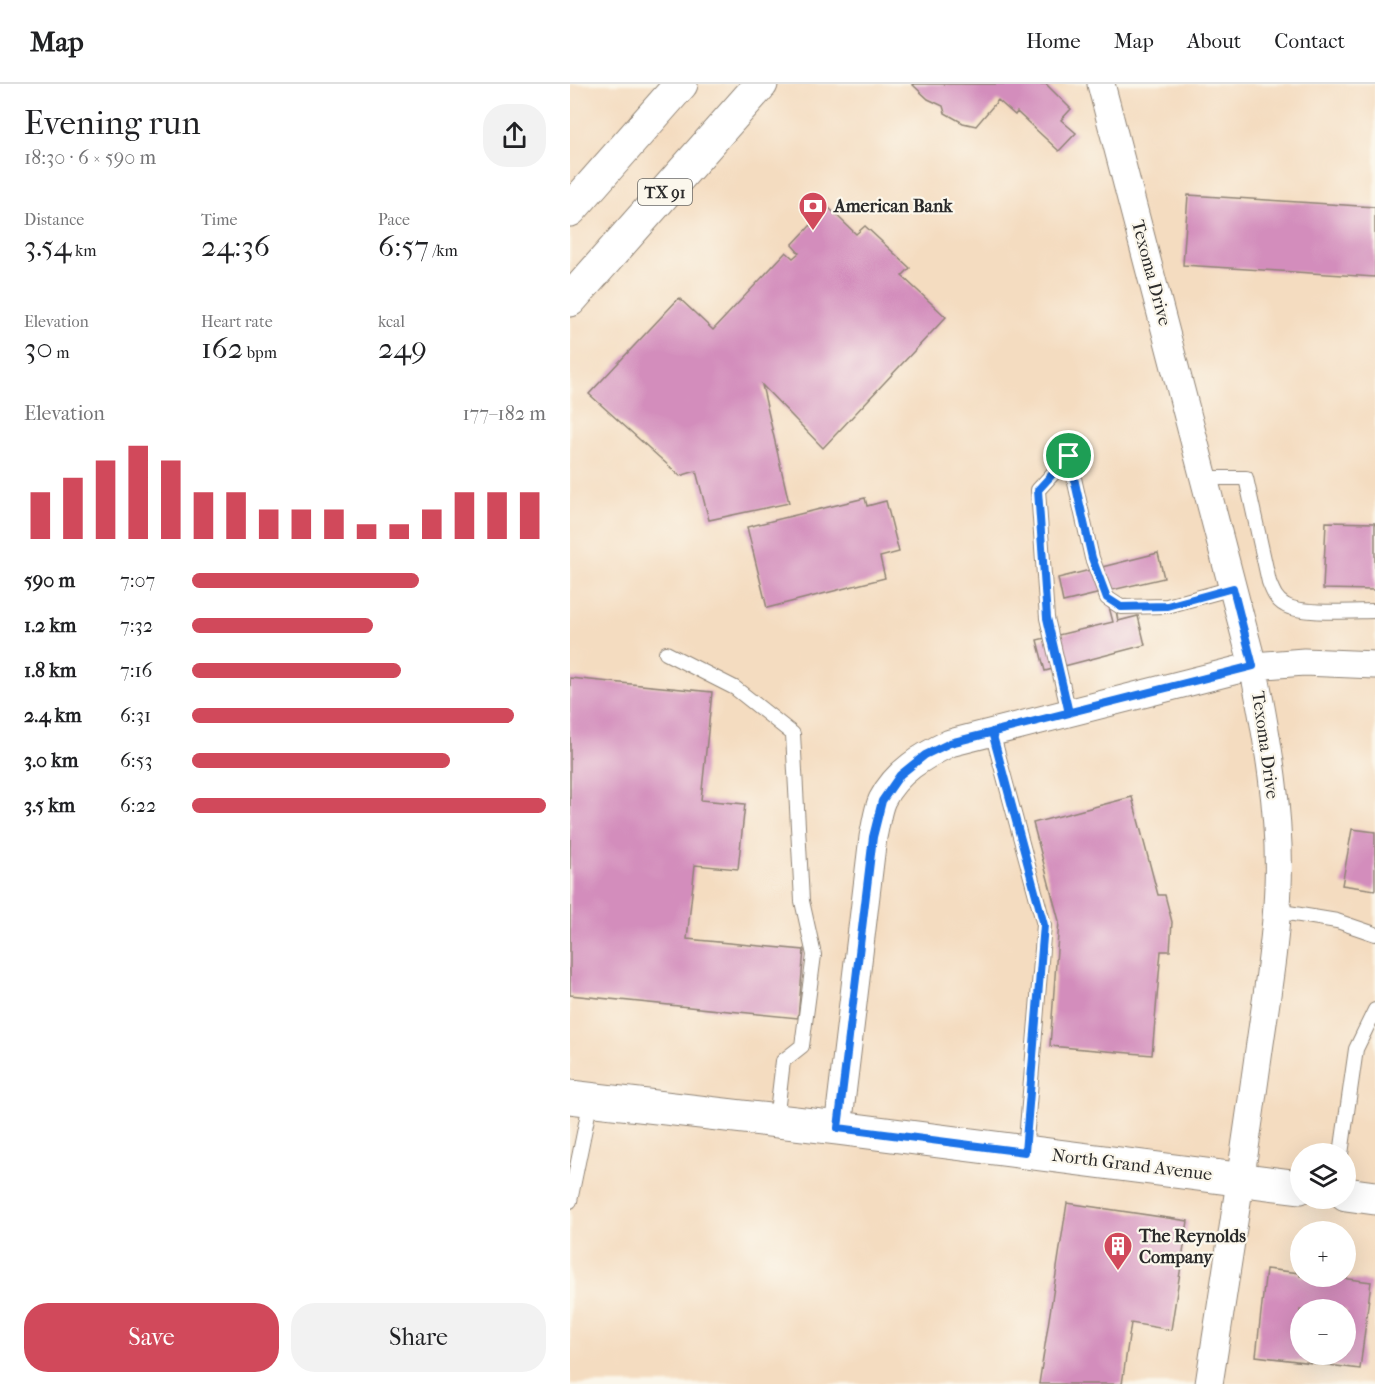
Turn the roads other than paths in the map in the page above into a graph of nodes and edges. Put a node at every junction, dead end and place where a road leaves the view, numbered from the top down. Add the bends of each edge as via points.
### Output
1 (681, 84) edge
2 (760, 84) edge
3 (1101, 84) edge
4 (570, 210) edge
5 (570, 300) edge
6 (1204, 478) junction
7 (1233, 588) junction
8 (1375, 611) edge
9 (666, 653) dead end
10 (1375, 665) edge
11 (1253, 666) junction
12 (1069, 713) junction
13 (992, 732) junction
14 (1276, 911) junction
15 (1375, 934) edge
16 (1375, 1010) edge
17 (580, 1098) edge
18 (776, 1121) junction
19 (838, 1128) junction
20 (1343, 1143) edge
21 (1025, 1152) junction
22 (1242, 1179) junction
23 (1290, 1186) edge
24 (1356, 1195) edge
25 (1375, 1198) edge
26 (570, 1201) edge
27 (1209, 1384) edge

1 - 4 main road
2 - 5 main road, TX 91
3 - 6 street, Texoma Drive
6 - 7 street, Texoma Drive
6 - 8 lane via 1246,478 1269,582 1276,598 1286,606 1298,610
7 - 11 street, Texoma Drive
7 - 12 lane via 1167,606 1121,607 1107,598 1092,558 1069,456 1038,490 1047,618
9 - 18 lane via 735,688 793,734 802,901 814,955 802,1046 783,1061
10 - 11 street via 1304,662
11 - 12 street
11 - 14 street, Texoma Drive via 1268,741 1276,822
12 - 13 street
13 - 19 street via 950,743 925,755 900,775 882,801 873,837
13 - 21 lane via 1044,925
14 - 15 lane via 1337,921
14 - 22 street, Texoma Drive
16 - 20 lane via 1356,1049
17 - 18 main road, North Grand Avenue
17 - 26 lane
18 - 19 main road, North Grand Avenue
19 - 21 main road, North Grand Avenue
21 - 22 main road, North Grand Avenue
22 - 23 main road, North Grand Avenue
22 - 27 street, Texoma Drive
24 - 25 main road

